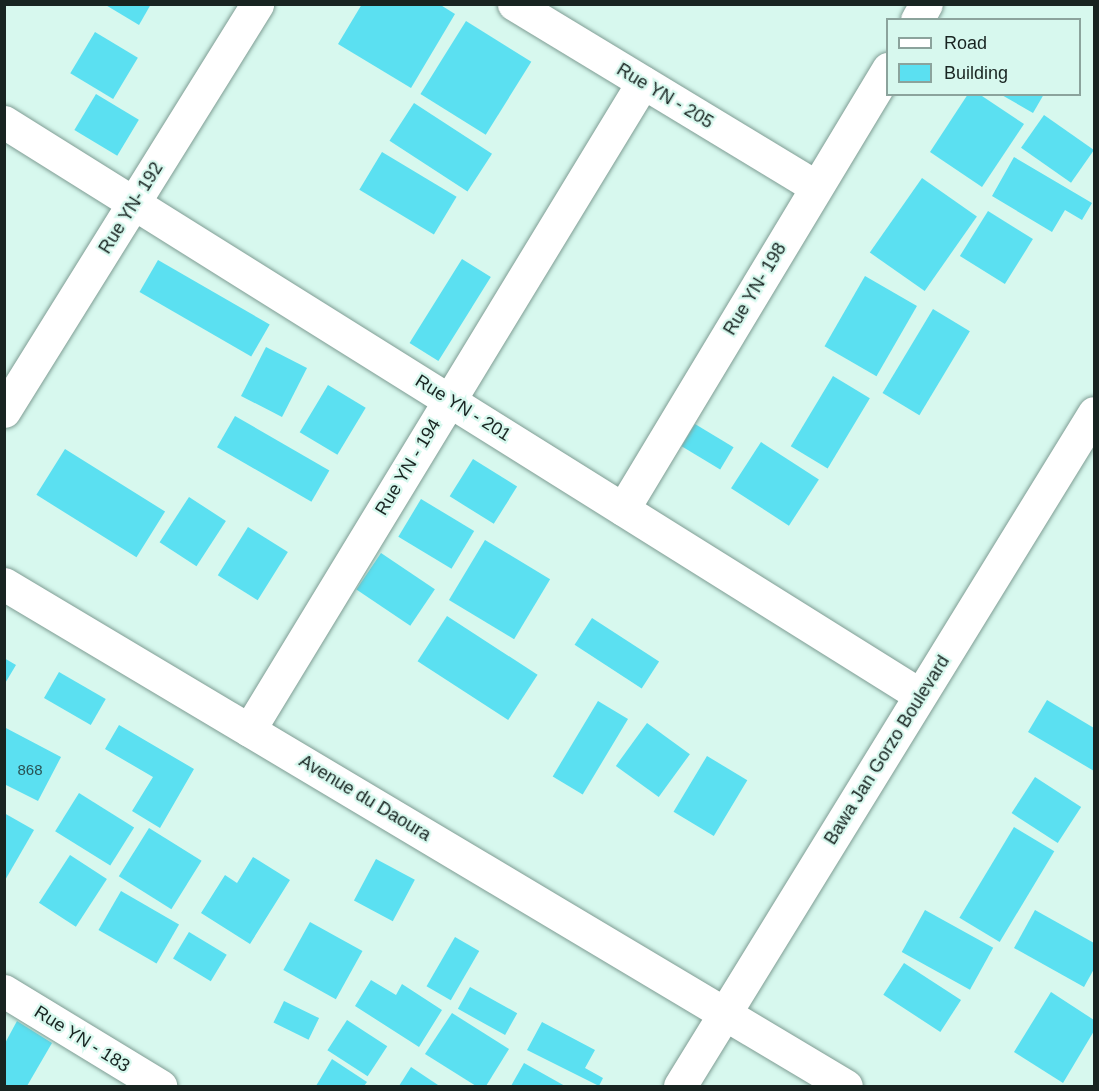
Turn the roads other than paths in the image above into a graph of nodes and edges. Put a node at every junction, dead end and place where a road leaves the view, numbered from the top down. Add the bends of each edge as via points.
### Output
1 (257, 4) edge
2 (514, 4) edge
3 (926, 4) edge
4 (918, 18) edge
5 (886, 72) edge
6 (643, 82) junction
7 (4, 122) edge
8 (816, 187) junction
9 (134, 203) junction
10 (449, 400) junction
11 (4, 411) edge
12 (1095, 413) edge
13 (623, 509) junction
14 (4, 584) edge
15 (920, 695) junction
16 (249, 730) junction
17 (8, 1001) edge
18 (726, 1012) junction
19 (160, 1086) edge
20 (680, 1086) edge
21 (846, 1086) edge

1 - 9 street, Rue YN- 192
2 - 6 street, Rue YN - 205
3 - 4 street
5 - 8 street, Rue YN- 198
6 - 8 street, Rue YN - 205
6 - 10 street, Rue YN - 194
7 - 9 street, Rue YN - 201
8 - 13 street, Rue YN- 198
9 - 10 street, Rue YN - 201
9 - 11 street, Rue YN- 192
10 - 13 street, Rue YN - 201
10 - 16 street, Rue YN - 194
12 - 15 street, Bawa Jan Gorzo Boulevard
13 - 15 street, Rue YN - 201
14 - 16 street, Avenue du Daoura
15 - 18 street, Bawa Jan Gorzo Boulevard
16 - 18 street, Avenue du Daoura
17 - 19 street, Rue YN - 183
18 - 20 street, Bawa Jan Gorzo Boulevard
18 - 21 street, Avenue du Daoura

